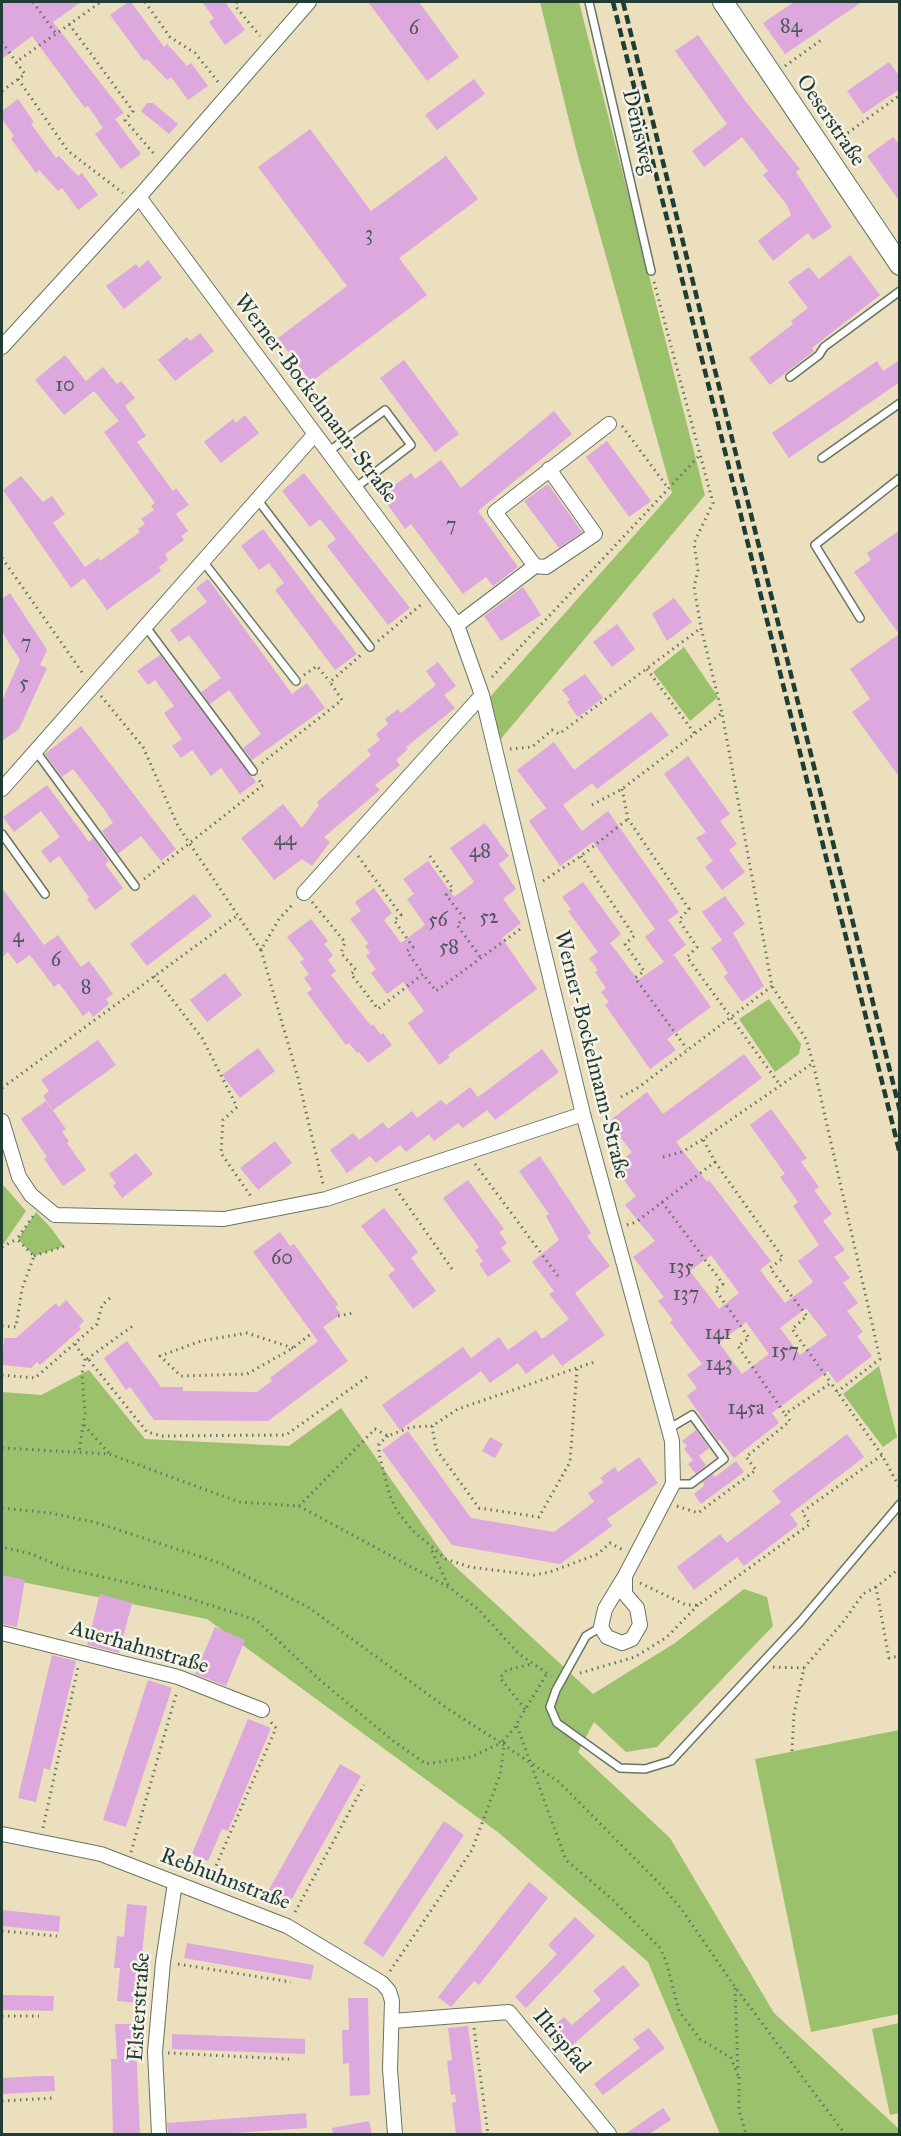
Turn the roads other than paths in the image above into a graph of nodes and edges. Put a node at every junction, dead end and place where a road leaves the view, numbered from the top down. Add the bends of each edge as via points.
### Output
1 (309, 2) edge
2 (589, 2) edge
3 (723, 2) edge
4 (137, 200) junction
5 (900, 265) edge
6 (651, 272) road end
7 (900, 291) edge
8 (2, 347) edge
9 (790, 377) dead end
10 (900, 403) edge
11 (609, 423) road end
12 (315, 434) junction
13 (328, 452) junction
14 (822, 458) dead end
15 (549, 469) junction
16 (900, 478) edge
17 (355, 488) junction
18 (257, 499) junction
19 (202, 560) junction
20 (535, 566) junction
21 (860, 618) dead end
22 (457, 625) junction
23 (146, 627) junction
24 (370, 647) road end
25 (296, 681) road end
26 (481, 692) junction
27 (35, 750) junction
28 (253, 771) road end
29 (2, 789) edge
30 (2, 834) edge
31 (135, 886) road end
32 (304, 893) road end
33 (45, 894) dead end
34 (583, 1114) junction
35 (2, 1121) edge
36 (670, 1428) junction
37 (673, 1484) junction
38 (900, 1504) edge
39 (625, 1576) junction
40 (601, 1628) junction
41 (2, 1633) edge
42 (262, 1710) dead end
43 (2, 1834) edge
44 (175, 1883) junction
45 (392, 2021) junction
46 (159, 2134) edge
47 (395, 2134) edge
48 (609, 2134) edge

1 - 4 street
2 - 6 lane, Denisweg
3 - 5 street, Oeserstraße
4 - 8 street
4 - 12 street, Werner-Bockelmann-Straße
7 - 9 lane
10 - 14 lane
11 - 15 street
12 - 13 street, Werner-Bockelmann-Straße
12 - 18 street
13 - 17 street, Werner-Bockelmann-Straße
13 - 17 lane via 385,410 411,445
15 - 20 street via 495,512
15 - 20 street via 595,534 546,567
16 - 21 lane via 816,545
17 - 22 street, Werner-Bockelmann-Straße
18 - 19 street
18 - 24 lane
19 - 23 street
19 - 25 lane
20 - 22 street
22 - 26 street, Werner-Bockelmann-Straße
23 - 27 street
23 - 28 lane
26 - 32 street
26 - 34 street, Werner-Bockelmann-Straße
27 - 29 street
27 - 31 lane
30 - 33 lane
34 - 35 street via 326,1199 224,1219 55,1215 40,1205 17,1173
34 - 36 street, Werner-Bockelmann-Straße
36 - 37 street, Werner-Bockelmann-Straße
36 - 37 lane via 692,1415 723,1459 692,1484
37 - 39 street, Werner-Bockelmann-Straße
38 - 40 lane via 800,1622 671,1761 645,1769 620,1768 557,1724 550,1707 562,1679 586,1636
39 - 40 street, Werner-Bockelmann-Straße via 605,1609
39 - 40 street via 626,1594 637,1608 640,1625 632,1639 622,1643 607,1637
41 - 42 street, Auerhahnstraße via 178,1677
43 - 44 street, Rebhuhnstraße via 101,1854
44 - 45 street, Rebhuhnstraße via 287,1926 382,1983 392,2001
44 - 46 street, Elsterstraße via 155,2052
45 - 47 street via 390,2069
45 - 48 street, Iltispfad via 508,2012

